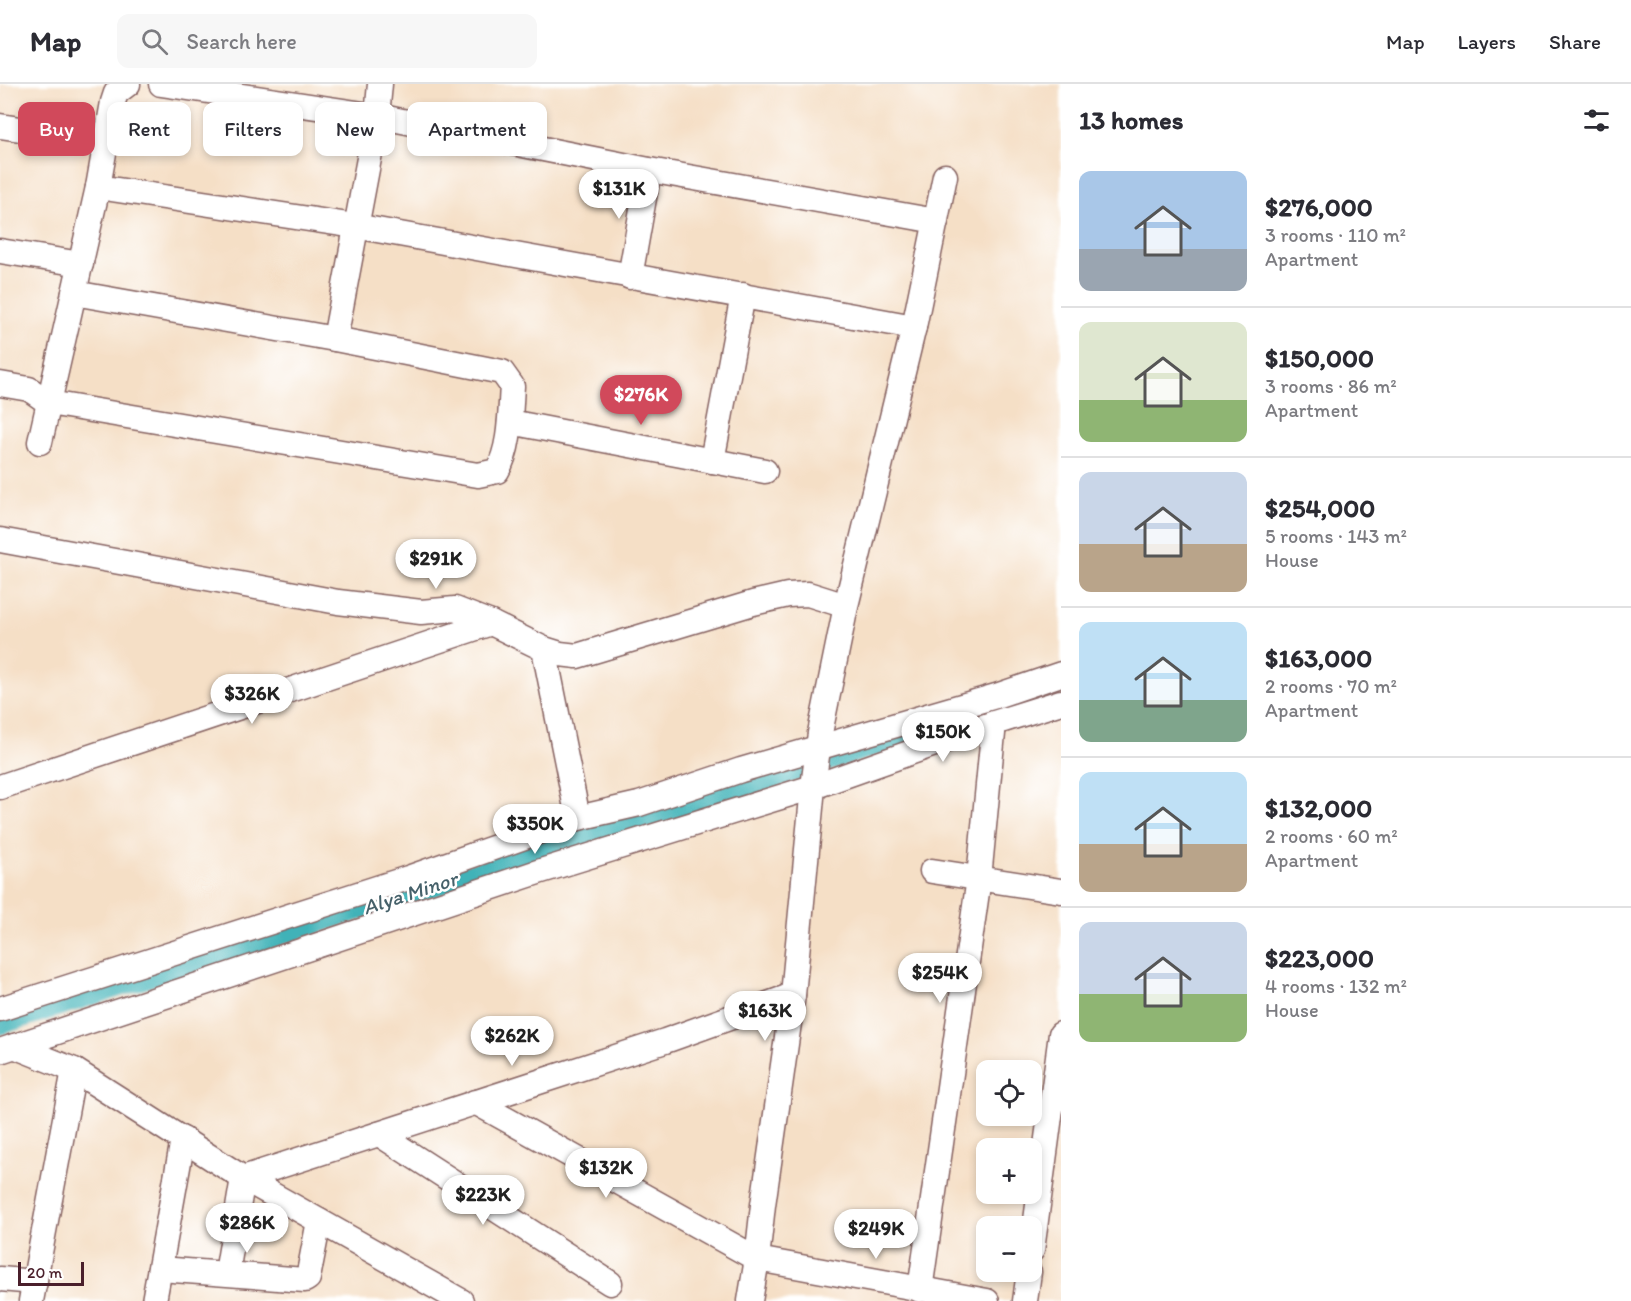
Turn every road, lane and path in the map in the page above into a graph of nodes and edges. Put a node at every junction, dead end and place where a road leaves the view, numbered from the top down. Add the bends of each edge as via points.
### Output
1 (128, 84) edge
2 (161, 84) edge
3 (380, 84) edge
4 (378, 102) edge
5 (315, 107) edge
6 (395, 120) edge
7 (0, 126) edge
8 (106, 142) junction
9 (369, 156) edge
10 (649, 170) junction
11 (945, 176) dead end
12 (98, 187) junction
13 (936, 221) junction
14 (355, 226) junction
15 (0, 251) edge
16 (81, 264) junction
17 (630, 277) junction
18 (74, 293) junction
19 (743, 295) junction
20 (914, 327) junction
21 (335, 339) junction
22 (0, 384) edge
23 (49, 404) junction
24 (510, 422) junction
25 (40, 442) dead end
26 (712, 461) junction
27 (765, 471) dead end
28 (0, 540) edge
29 (846, 606) junction
30 (491, 623) junction
31 (544, 649) junction
32 (1061, 674) edge
33 (1061, 702) edge
34 (994, 723) junction
35 (818, 749) junction
36 (0, 787) edge
37 (813, 787) junction
38 (578, 818) junction
39 (932, 871) dead end
40 (979, 878) junction
41 (1061, 891) edge
42 (793, 994) junction
43 (0, 1009) edge
44 (1061, 1034) edge
45 (7, 1048) edge
46 (74, 1070) junction
47 (475, 1102) junction
48 (379, 1134) junction
49 (183, 1139) junction
50 (243, 1178) junction
51 (1037, 1216) edge
52 (320, 1221) junction
53 (758, 1259) junction
54 (160, 1269) junction
55 (227, 1273) junction
56 (0, 1280) edge
57 (1028, 1282) edge
58 (610, 1283) dead end
59 (920, 1290) junction
60 (33, 1292) edge
61 (154, 1301) edge
62 (460, 1301) edge
63 (750, 1301) edge
64 (987, 1301) edge
65 (1025, 1301) edge

1 - 8 street via 116,93
2 - 5 street
3 - 4 street
6 - 10 street
7 - 8 street
8 - 12 street
9 - 14 street
10 - 13 street
10 - 17 street
11 - 13 street
12 - 14 street
12 - 16 street
13 - 20 street
14 - 17 street
14 - 21 street
15 - 16 street
16 - 18 street
17 - 19 street
18 - 21 street
18 - 23 street
19 - 20 street
19 - 26 street
20 - 29 street
21 - 24 street via 502,372 512,386
22 - 23 street via 29,390
23 - 24 street via 478,475 497,471 502,463
23 - 25 street
24 - 26 street
26 - 27 street
28 - 30 street via 338,602 421,612 454,609
29 - 31 street via 808,594 788,595 588,654 577,656
29 - 35 street
30 - 31 street
30 - 36 street
31 - 38 street
32 - 35 street
33 - 34 street
34 - 37 street
34 - 40 street
35 - 37 street
35 - 38 street via 639,804
37 - 42 street
37 - 45 street via 527,875
38 - 43 street via 408,878
39 - 40 street
40 - 41 street
40 - 59 street
42 - 47 street via 665,1041
42 - 53 street
44 - 51 street
45 - 46 street
46 - 49 street
46 - 60 street
47 - 48 street
47 - 53 street
48 - 50 street
48 - 58 street
49 - 50 street
49 - 54 street
50 - 52 street
50 - 55 street
52 - 55 street via 305,1280
52 - 62 street
53 - 59 street
53 - 63 street
54 - 55 street
54 - 61 street
56 - 60 street
57 - 65 street
59 - 64 street

